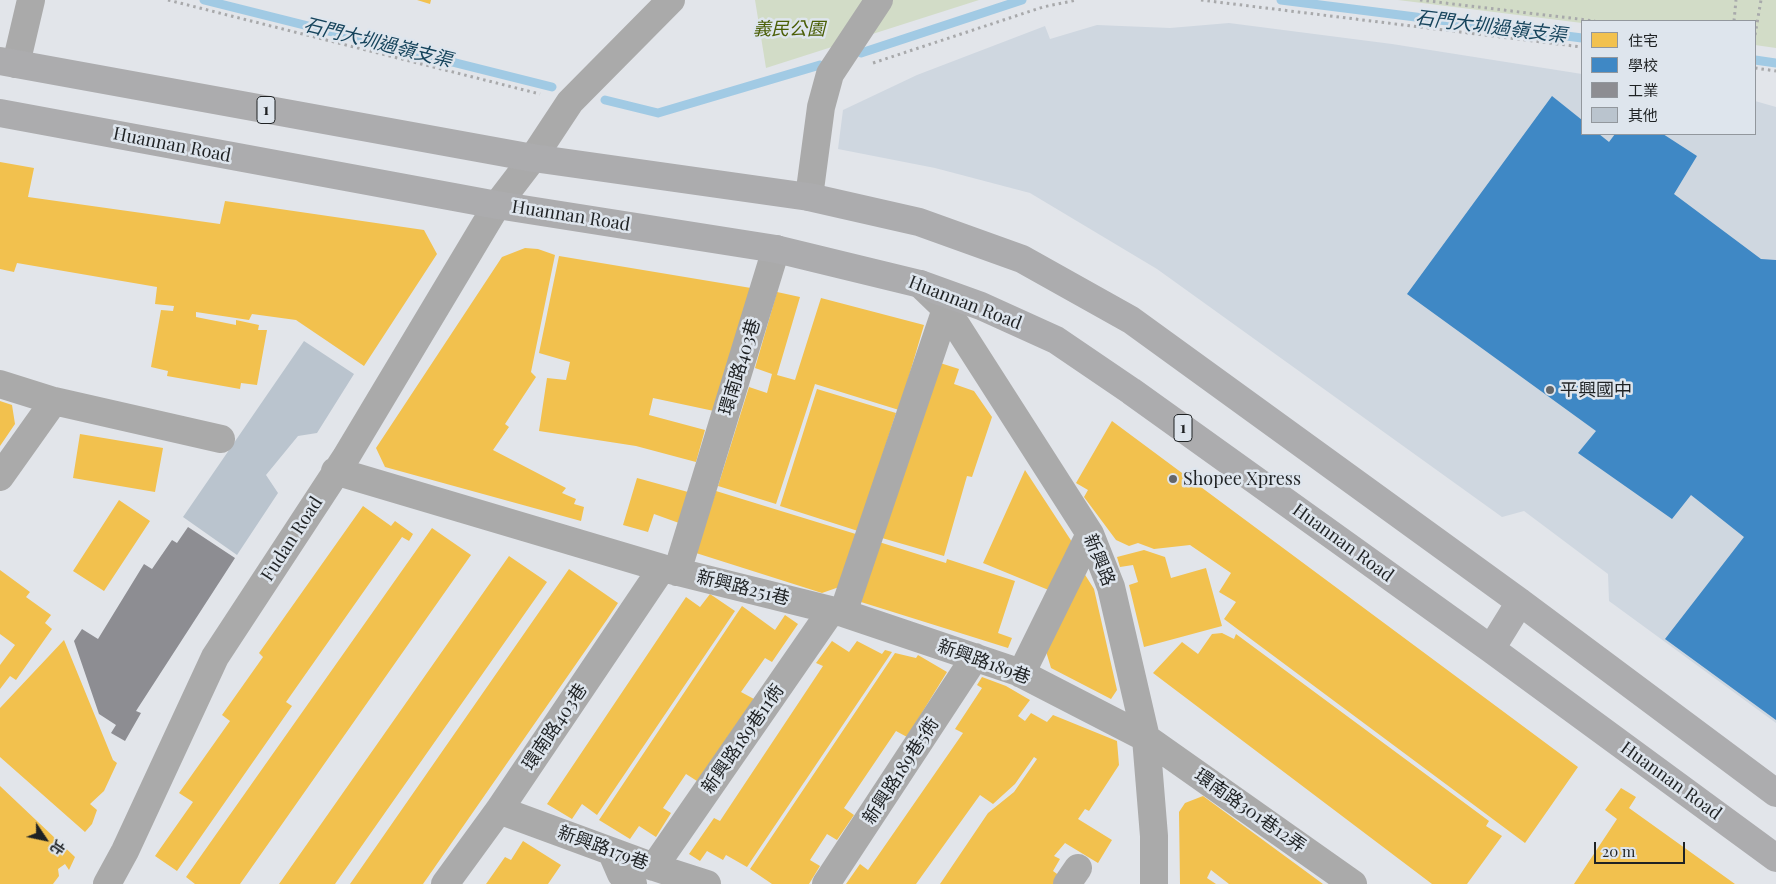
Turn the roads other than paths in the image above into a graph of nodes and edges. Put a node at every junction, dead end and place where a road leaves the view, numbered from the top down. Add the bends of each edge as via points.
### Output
1 (31, 0) edge
2 (671, 0) edge
3 (879, 0) edge
4 (8, 62) edge
5 (0, 113) edge
6 (532, 158) junction
7 (809, 197) junction
8 (497, 205) junction
9 (776, 249) junction
10 (920, 284) junction
11 (946, 309) junction
12 (0, 384) edge
13 (54, 401) junction
14 (221, 439) dead end
15 (335, 471) junction
16 (0, 477) edge
17 (1090, 534) junction
18 (670, 570) junction
19 (1520, 602) junction
20 (837, 612) junction
21 (1490, 649) junction
22 (975, 657) junction
23 (1021, 674) junction
24 (1146, 738) junction
25 (1776, 793) edge
26 (499, 810) junction
27 (611, 851) junction
28 (1776, 858) edge
29 (654, 867) junction
30 (107, 884) edge
31 (445, 884) edge
32 (633, 884) edge
33 (707, 884) edge
34 (826, 884) edge
35 (1154, 884) edge
36 (1353, 884) edge

1 - 4 street
2 - 6 street, Fudan Road via 570,102
3 - 7 street via 830,74 821,107
4 - 6 main road, 1
5 - 8 main road, Huannan Road / 1
6 - 7 main road, 1
6 - 8 street, Fudan Road
7 - 19 main road, 1 via 919,222 1022,259 1075,288 1131,320
8 - 9 main road, Huannan Road / 1
8 - 15 street, Fudan Road
9 - 10 main road, Huannan Road / 1
9 - 18 street, 環南路403巷
10 - 11 street, 新興路
10 - 21 main road, Huannan Road / 1 via 981,306 1056,340 1139,396
11 - 17 street, 新興路
11 - 20 street
12 - 13 street
13 - 14 street
13 - 16 street
15 - 18 street, 新興路251巷
15 - 30 street, Fudan Road via 215,657
17 - 23 street
17 - 24 street, 新興路 via 1111,587
18 - 20 street, 新興路251巷
18 - 26 street, 環南路403巷
19 - 21 main road
19 - 25 main road, 1
20 - 22 street, 新興路189巷
20 - 29 street, 新興路189巷11衖
21 - 28 main road, Huannan Road / 1
22 - 23 street, 新興路189巷
22 - 34 street, 新興路189巷5衖
23 - 24 street, 新興路189巷
24 - 35 street, 新興路 via 1154,836
24 - 36 street, 環南路301巷12弄
26 - 27 street, 新興路179巷
26 - 31 street, 環南路403巷
27 - 29 street, 新興路179巷
27 - 32 street via 621,874
29 - 33 street, 新興路179巷

